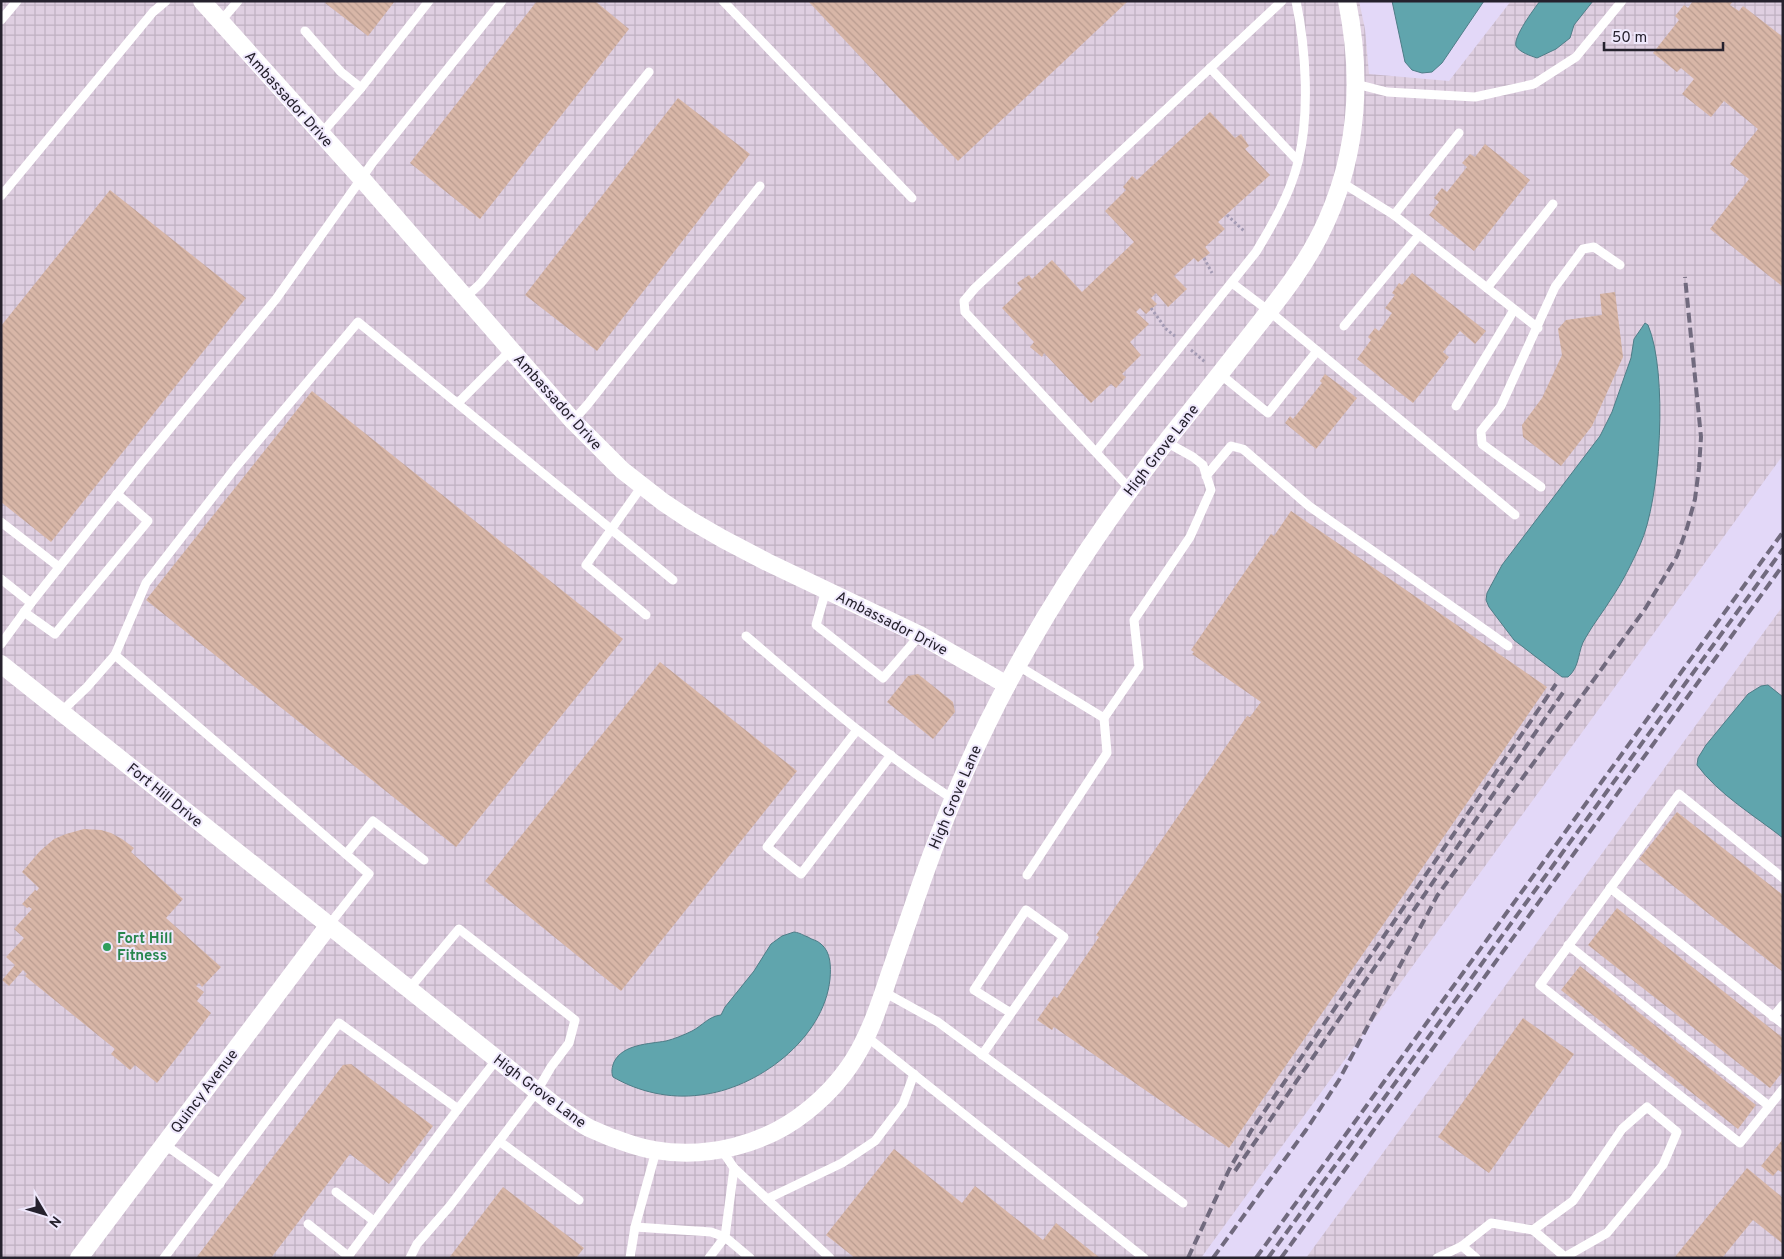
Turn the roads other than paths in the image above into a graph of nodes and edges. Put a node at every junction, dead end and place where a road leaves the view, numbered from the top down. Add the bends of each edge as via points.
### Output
1 (16, 1) edge
2 (166, 1) edge
3 (202, 1) edge
4 (238, 1) edge
5 (429, 1) edge
6 (502, 1) edge
7 (723, 1) edge
8 (1282, 1) edge
9 (1296, 1) edge
10 (1347, 1) edge
11 (1622, 1) edge
12 (1, 20) edge
13 (220, 22) junction
14 (305, 31) dead end
15 (1210, 68) junction
16 (649, 72) dead end
17 (1356, 84) junction
18 (361, 88) junction
19 (320, 134) junction
20 (1459, 134) dead end
21 (1298, 161) junction
22 (362, 179) junction
23 (1341, 182) junction
24 (760, 186) dead end
25 (1, 196) edge
26 (912, 198) dead end
27 (1553, 204) dead end
28 (1394, 215) junction
29 (1419, 235) junction
30 (1620, 265) dead end
31 (1232, 283) junction
32 (1487, 288) junction
33 (465, 298) junction
34 (1514, 310) junction
35 (1269, 311) junction
36 (1344, 326) dead end
37 (1538, 328) junction
38 (511, 350) junction
39 (1317, 351) junction
40 (1220, 374) junction
41 (458, 403) junction
42 (1456, 406) dead end
43 (573, 421) junction
44 (1166, 442) junction
45 (1096, 452) junction
46 (1206, 476) junction
47 (642, 486) junction
48 (1541, 487) dead end
49 (1130, 489) junction
50 (117, 494) junction
51 (1515, 515) dead end
52 (1, 522) edge
53 (611, 529) junction
54 (59, 568) junction
55 (1, 579) edge
56 (673, 580) dead end
57 (826, 590) junction
58 (31, 603) junction
59 (24, 612) junction
60 (646, 615) dead end
61 (920, 635) junction
62 (746, 636) dead end
63 (1, 644) edge
64 (1508, 646) dead end
65 (115, 655) junction
66 (1, 664) edge
67 (1017, 665) junction
68 (1007, 685) junction
69 (61, 712) junction
70 (1104, 718) junction
71 (857, 730) junction
72 (891, 756) junction
73 (953, 799) junction
74 (346, 854) junction
75 (424, 860) dead end
76 (1027, 875) dead end
77 (1783, 878) edge
78 (1610, 888) junction
79 (330, 925) junction
80 (1568, 946) junction
81 (409, 989) junction
82 (884, 992) junction
83 (1783, 1004) edge
84 (1011, 1013) junction
85 (1773, 1017) junction
86 (1783, 1024) edge
87 (867, 1037) junction
88 (982, 1056) junction
89 (497, 1059) junction
90 (914, 1074) junction
91 (1783, 1089) edge
92 (537, 1091) junction
93 (1769, 1106) junction
94 (458, 1109) junction
95 (499, 1141) junction
96 (164, 1144) junction
97 (721, 1150) junction
98 (656, 1151) junction
99 (734, 1168) junction
100 (220, 1184) junction
101 (336, 1192) dead end
102 (768, 1199) junction
103 (579, 1200) dead end
104 (1183, 1204) dead end
105 (374, 1221) junction
106 (308, 1224) dead end
107 (635, 1227) junction
108 (1533, 1230) junction
109 (725, 1237) junction
110 (1462, 1246) junction
111 (348, 1257) edge
112 (79, 1258) edge
113 (164, 1258) edge
114 (410, 1258) edge
115 (630, 1258) edge
116 (709, 1258) edge
117 (750, 1258) edge
118 (830, 1258) edge
119 (1144, 1258) edge
120 (1437, 1258) edge
121 (1476, 1258) edge
122 (1566, 1258) edge

1 - 12 lane
2 - 25 lane via 153,12
3 - 13 street, Ambassador Drive
4 - 13 lane
5 - 18 lane
6 - 22 lane
7 - 26 lane
8 - 15 lane
9 - 21 lane via 1305,54 1305,102
10 - 17 street, High Grove Lane
11 - 17 lane via 1576,57 1534,84 1475,97 1387,92
13 - 19 street, Ambassador Drive
14 - 18 lane via 341,72
15 - 21 lane
15 - 45 lane via 964,300 965,312
16 - 33 lane
17 - 23 street, High Grove Lane via 1349,150
18 - 19 lane
19 - 22 street, Ambassador Drive
20 - 28 lane
21 - 31 lane via 1271,227
22 - 33 street, Ambassador Drive
22 - 50 lane via 276,299
23 - 28 lane
23 - 35 street, High Grove Lane via 1313,249
24 - 43 lane
27 - 32 lane
28 - 29 lane
29 - 32 lane
29 - 36 lane
30 - 37 lane via 1594,247 1583,249 1555,287
31 - 35 lane
31 - 45 lane
32 - 34 lane
33 - 38 street, Ambassador Drive
34 - 37 lane
34 - 42 lane
35 - 39 lane
35 - 40 street, High Grove Lane
37 - 48 lane via 1501,406 1481,431 1482,444
38 - 41 lane
38 - 43 street, Ambassador Drive
39 - 40 lane via 1268,413
39 - 51 lane
40 - 44 street, High Grove Lane
41 - 53 lane
41 - 65 lane via 358,322 236,467 146,583
43 - 47 street, Ambassador Drive via 602,452
44 - 46 lane via 1200,462
44 - 49 street, High Grove Lane
45 - 49 lane
46 - 64 lane via 1231,446 1243,449 1309,506
46 - 70 lane via 1211,490 1190,538 1134,620 1138,667
47 - 53 lane
47 - 57 street, Ambassador Drive via 690,520 766,562
49 - 67 street, High Grove Lane via 1056,596
50 - 54 lane
50 - 59 lane via 148,521 55,634
52 - 54 lane
53 - 56 lane
53 - 60 lane via 586,566
54 - 58 lane
55 - 58 lane
57 - 61 street, Ambassador Drive
57 - 61 lane via 816,624 883,678
58 - 59 lane
59 - 63 lane
61 - 68 street, Ambassador Drive
62 - 71 lane
65 - 69 lane
65 - 74 lane
66 - 69 street, Fort Hill Drive
67 - 68 street, High Grove Lane
67 - 70 lane
68 - 73 street, High Grove Lane
69 - 79 street, Fort Hill Drive
70 - 76 lane via 1107,753
71 - 72 lane
71 - 72 lane via 767,847 801,874
72 - 73 lane
73 - 82 street, High Grove Lane
74 - 75 lane via 373,821
74 - 79 lane via 369,874
77 - 78 lane via 1679,794
78 - 80 lane
78 - 85 lane
79 - 81 street, High Grove Lane
79 - 96 street, Quincy Avenue
80 - 93 lane
80 - 93 lane via 1540,985 1740,1143
81 - 89 street, High Grove Lane
81 - 92 lane via 460,929 575,1020 569,1044
82 - 87 street, High Grove Lane
82 - 88 lane via 938,1022
83 - 85 lane
84 - 84 lane via 1064,937 1026,910 974,990
84 - 88 lane
85 - 86 lane
87 - 90 lane
87 - 97 street, High Grove Lane via 845,1074 804,1114 758,1140
88 - 104 lane
89 - 92 street, High Grove Lane
89 - 94 lane
90 - 102 lane via 903,1104 875,1141 842,1163
90 - 119 lane
91 - 93 lane
92 - 95 lane
92 - 98 street, High Grove Lane via 591,1129
94 - 100 lane via 339,1023
94 - 105 lane
95 - 103 lane
95 - 114 lane via 417,1244
96 - 100 lane
96 - 112 street, Quincy Avenue
97 - 98 street, High Grove Lane
97 - 99 lane
98 - 107 lane
99 - 102 lane
99 - 109 lane
100 - 113 lane
101 - 105 lane
102 - 118 lane
105 - 111 lane
106 - 111 lane
107 - 109 lane via 711,1232
107 - 115 lane
108 - 110 lane via 1491,1223
108 - 122 lane
108 - 122 lane via 1573,1201 1622,1129 1648,1107 1677,1132 1663,1165 1607,1233
109 - 116 lane
109 - 117 lane
110 - 120 lane
110 - 121 lane

